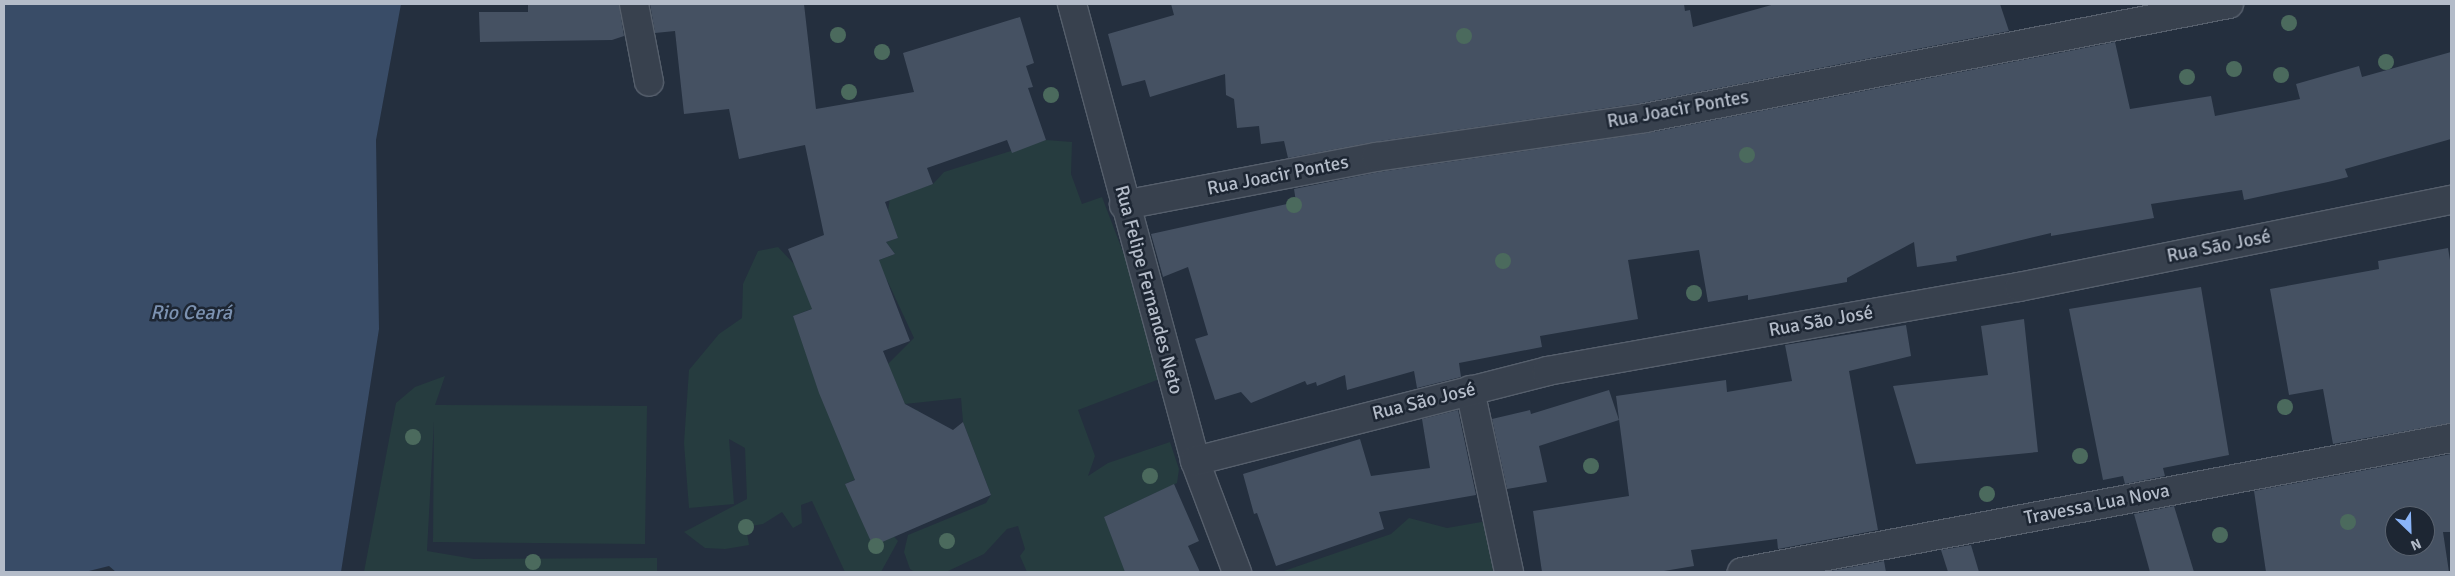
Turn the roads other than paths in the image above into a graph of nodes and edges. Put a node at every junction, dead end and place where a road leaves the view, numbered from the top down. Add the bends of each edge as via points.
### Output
1 (634, 4) edge
2 (1072, 4) edge
3 (2229, 4) edge
4 (649, 82) dead end
5 (2451, 200) edge
6 (1124, 205) junction
7 (1470, 390) junction
8 (2451, 438) edge
9 (1195, 460) junction
10 (1237, 572) edge
11 (1509, 572) edge
12 (1742, 572) edge

1 - 4 street
2 - 6 street, Rua Felipe Fernandes Neto
3 - 6 street, Rua Joacir Pontes via 1645,118 1376,157
5 - 7 street, Rua São José via 2019,287 1547,371
6 - 9 street, Rua Felipe Fernandes Neto
7 - 9 street, Rua São José
7 - 11 street
8 - 12 street, Travessa Lua Nova
9 - 10 street, Rua Felipe Fernandes Neto

